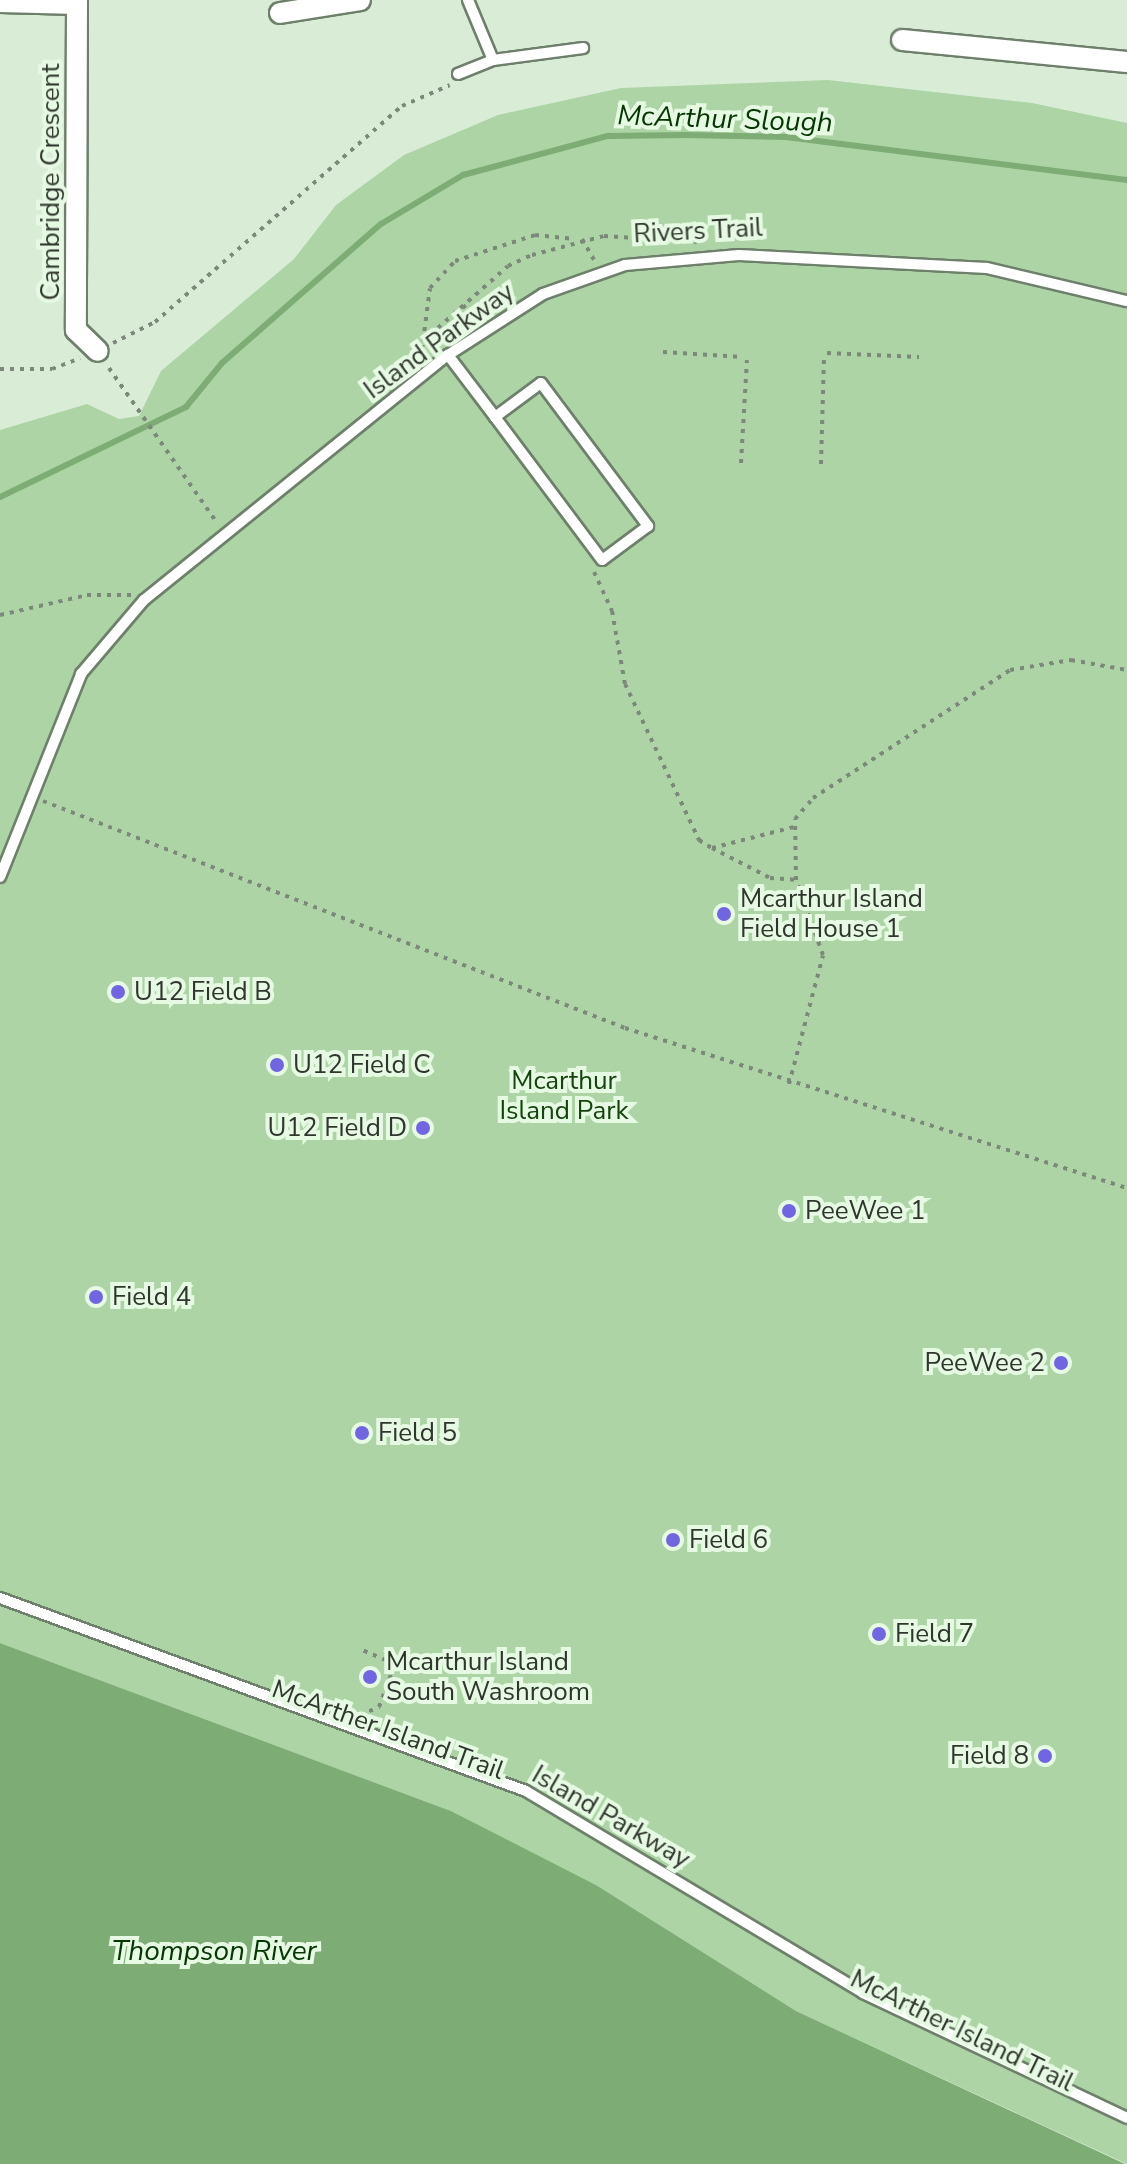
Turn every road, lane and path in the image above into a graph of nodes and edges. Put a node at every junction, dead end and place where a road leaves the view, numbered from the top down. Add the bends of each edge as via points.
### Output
1 (360, 0) edge
2 (468, 0) edge
3 (0, 2) edge
4 (77, 2) edge
5 (280, 13) dead end
6 (902, 40) dead end
7 (583, 48) dead end
8 (493, 60) junction
9 (1127, 62) edge
10 (456, 78) joint
11 (575, 239) junction
12 (582, 239) junction
13 (643, 250) dead end
14 (605, 257) dead end
15 (594, 260) junction
16 (581, 264) dead end
17 (1127, 301) edge
18 (463, 305) junction
19 (489, 314) dead end
20 (476, 323) junction
21 (464, 331) dead end
22 (423, 341) junction
23 (98, 351) junction
24 (663, 352) dead end
25 (432, 354) dead end
26 (448, 355) junction
27 (919, 357) dead end
28 (421, 362) junction
29 (0, 369) edge
30 (412, 370) dead end
31 (495, 417) junction
32 (741, 463) dead end
33 (821, 464) dead end
34 (229, 515) dead end
35 (602, 560) junction
36 (133, 596) dead end
37 (0, 615) edge
38 (1127, 670) edge
39 (33, 797) junction
40 (795, 827) junction
41 (712, 848) junction
42 (0, 877) edge
43 (796, 880) junction
44 (789, 1084) junction
45 (1127, 1188) edge
46 (0, 1598) edge
47 (362, 1650) dead end
48 (351, 1725) junction
49 (1127, 2118) edge

1 - 5 street
2 - 8 lane
3 - 4 street, Cambridge Crescent
4 - 23 street, Cambridge Crescent via 76,330
6 - 9 street
7 - 8 lane
8 - 10 lane
10 - 23 path via 402,106 155,322
11 - 12 path, Rivers Trail
11 - 18 path, Rivers Trail via 508,266
11 - 22 path, Rivers Trail via 535,235 447,266 430,288
12 - 13 path, Rivers Trail via 648,235 705,244
12 - 15 path
14 - 15 path, Rivers Trail
15 - 16 path, Rivers Trail
17 - 26 lane, Island Parkway via 987,268 818,257 662,260 576,278
18 - 20 path
18 - 22 path, Rivers Trail
19 - 20 path
20 - 21 path
22 - 28 path, Rivers Trail
23 - 29 path via 52,369
23 - 34 path via 217,523
24 - 32 path via 745,359
25 - 28 path
26 - 31 lane
26 - 39 lane, Island Parkway via 144,600 81,674
27 - 33 path via 825,354
28 - 30 path
31 - 35 lane
31 - 35 lane via 541,383 648,526
35 - 41 path via 592,577 612,611 625,684 663,753 688,826
36 - 37 path via 87,595
38 - 40 path via 1071,660 1010,670 813,798
39 - 42 lane, Island Parkway
39 - 44 path
40 - 41 path
40 - 43 path
41 - 43 path via 770,878
43 - 44 path via 823,955
44 - 45 path
46 - 48 lane, Island Parkway
47 - 48 path via 395,1664 379,1707
48 - 49 lane, Island Parkway via 526,1791 863,1993

